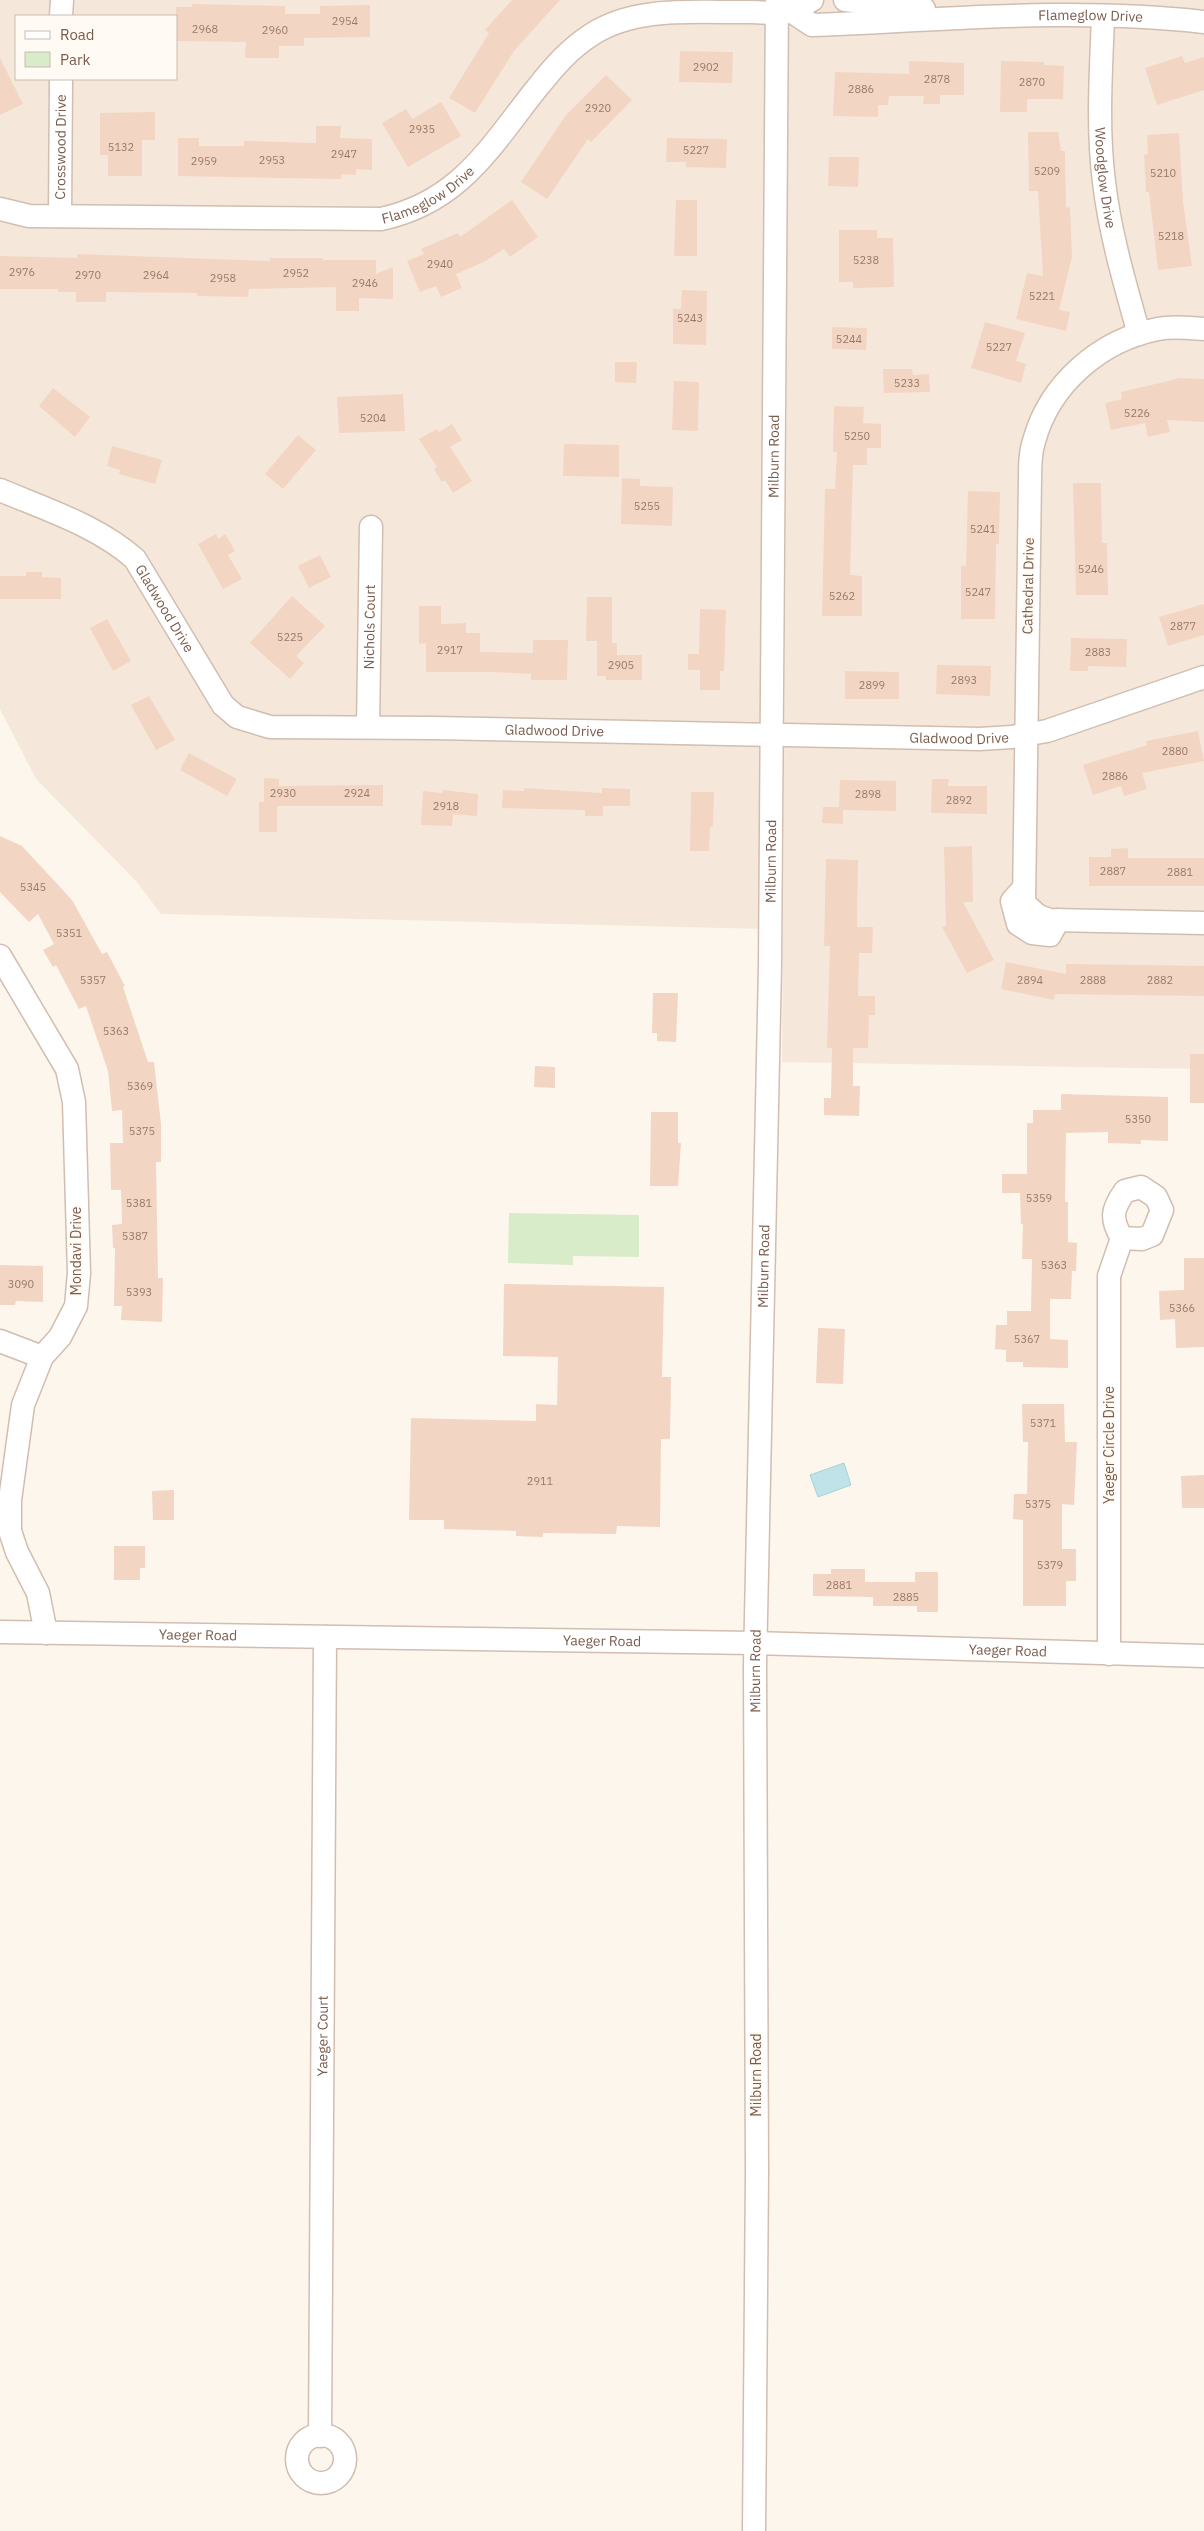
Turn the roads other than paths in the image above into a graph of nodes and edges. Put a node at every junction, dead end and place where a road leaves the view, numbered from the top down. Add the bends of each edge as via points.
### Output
1 (62, 0) edge
2 (812, 0) edge
3 (845, 0) edge
4 (782, 8) edge
5 (62, 15) edge
6 (977, 15) junction
7 (1103, 17) junction
8 (1204, 22) edge
9 (61, 80) edge
10 (0, 209) edge
11 (60, 216) junction
12 (1204, 328) edge
13 (1139, 334) junction
14 (0, 490) edge
15 (372, 527) dead end
16 (1204, 677) edge
17 (368, 727) junction
18 (1027, 735) junction
19 (772, 736) junction
20 (1204, 923) edge
21 (0, 956) edge
22 (1122, 1238) dead end
23 (0, 1341) edge
24 (42, 1357) junction
25 (0, 1632) edge
26 (46, 1633) junction
27 (325, 1637) junction
28 (755, 1643) junction
29 (1109, 1654) junction
30 (1204, 1656) edge
31 (320, 2436) dead end
32 (754, 2531) edge

1 - 5 street
2 - 4 street, Flameglow Drive
3 - 6 street, Flameglow Drive
4 - 6 street, Flameglow Drive via 812,24
4 - 11 street, Flameglow Drive via 651,14 591,34 558,61 460,181 436,198 399,215 382,218
4 - 19 street, Milburn Road
6 - 7 street, Flameglow Drive
7 - 8 street, Flameglow Drive via 1158,17
7 - 13 street, Woodglow Drive via 1100,135 1104,182 1114,242
9 - 11 street, Crosswood Drive
10 - 11 street, Flameglow Drive via 29,216
12 - 13 street, Cathedral Drive via 1159,328
13 - 18 street, Cathedral Drive via 1114,343 1065,382 1046,411 1034,440 1030,478
14 - 17 street, Gladwood Drive via 100,534 135,558 223,705 237,717 270,728
15 - 17 street, Nichols Court
16 - 18 street, Gladwood Drive via 1051,730
17 - 19 street, Gladwood Drive
18 - 19 street, Gladwood Drive via 980,738
18 - 20 street, Cathedral Drive via 1024,903 1038,916 1058,920
19 - 28 street, Milburn Road via 768,1086
21 - 24 street, Mondavi Drive via 66,1069 74,1102 76,1306 60,1337
22 - 29 street, Yaeger Circle Drive via 1109,1276
23 - 24 street
24 - 26 street, Mondavi Drive via 23,1405 10,1500 10,1531 38,1593
25 - 26 street, Yaeger Road
26 - 27 street, Yaeger Road
27 - 28 street, Yaeger Road
27 - 31 street, Yaeger Court
28 - 29 street, Yaeger Road
28 - 32 street, Milburn Road
29 - 30 street, Yaeger Road

